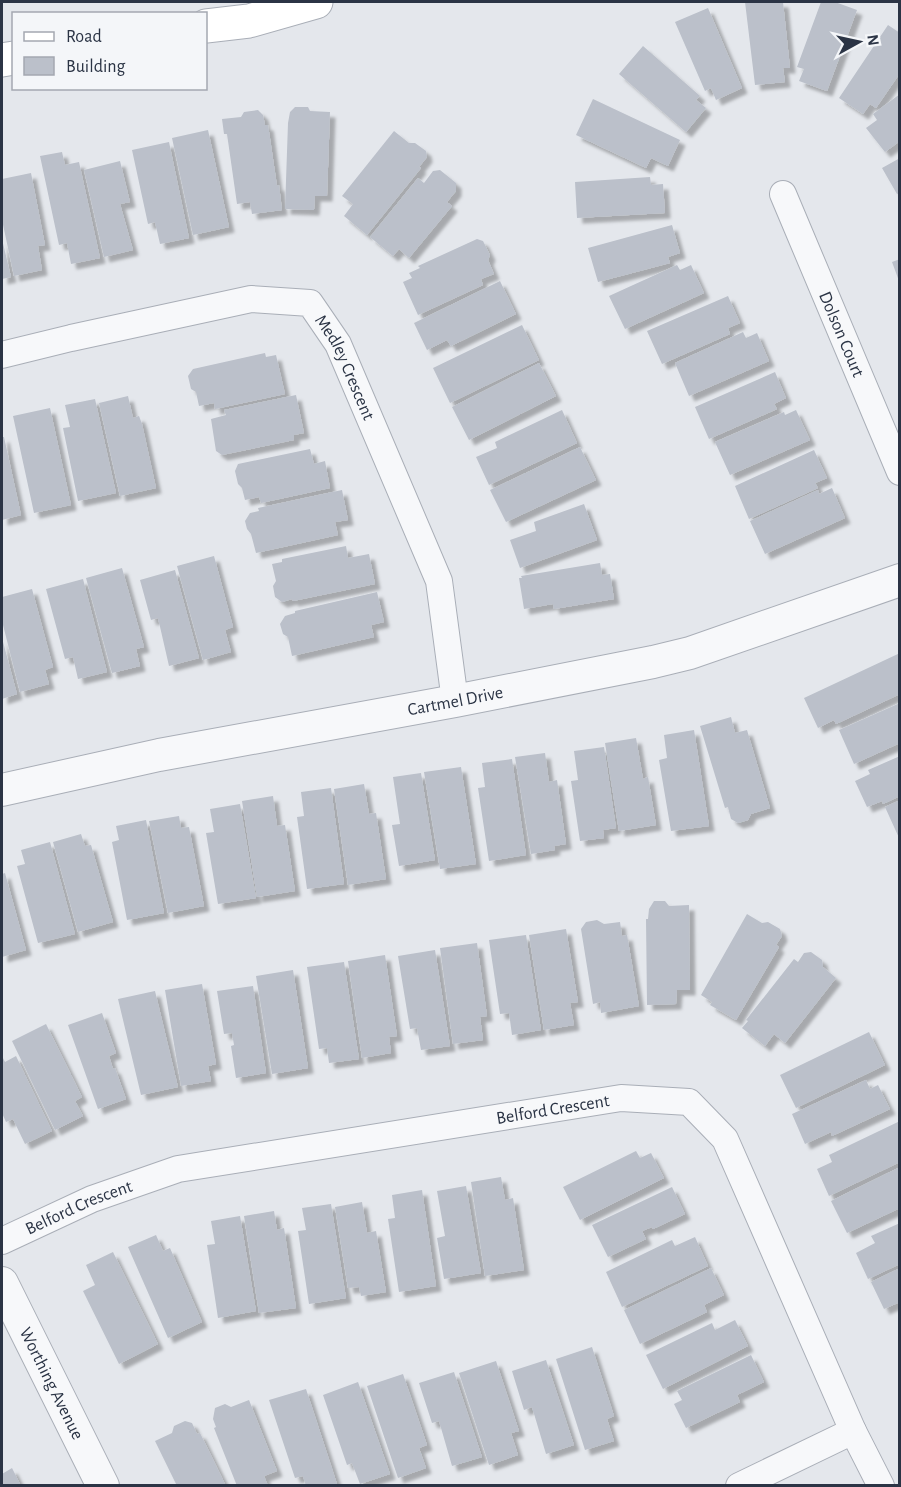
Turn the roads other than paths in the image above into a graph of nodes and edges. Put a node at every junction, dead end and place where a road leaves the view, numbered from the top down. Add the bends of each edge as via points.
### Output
1 (316, 2) edge
2 (207, 26) edge
3 (783, 194) dead end
4 (2, 355) edge
5 (900, 472) edge
6 (900, 580) edge
7 (455, 701) junction
8 (2, 790) edge
9 (2, 1241) edge
10 (2, 1283) edge
11 (853, 1431) junction
12 (103, 1485) edge
13 (739, 1485) edge
14 (881, 1485) edge

1 - 2 main road via 249,21
3 - 5 street, Dolson Court
4 - 7 street, Medley Crescent via 251,299 310,303 338,344 439,581
6 - 7 street, Cartmel Drive via 690,653
7 - 8 street, Cartmel Drive via 159,755
9 - 11 street, Belford Crescent via 92,1199 177,1169 621,1098 689,1102 725,1139
10 - 12 street, Worthing Avenue
11 - 13 street
11 - 14 street, Belford Crescent

